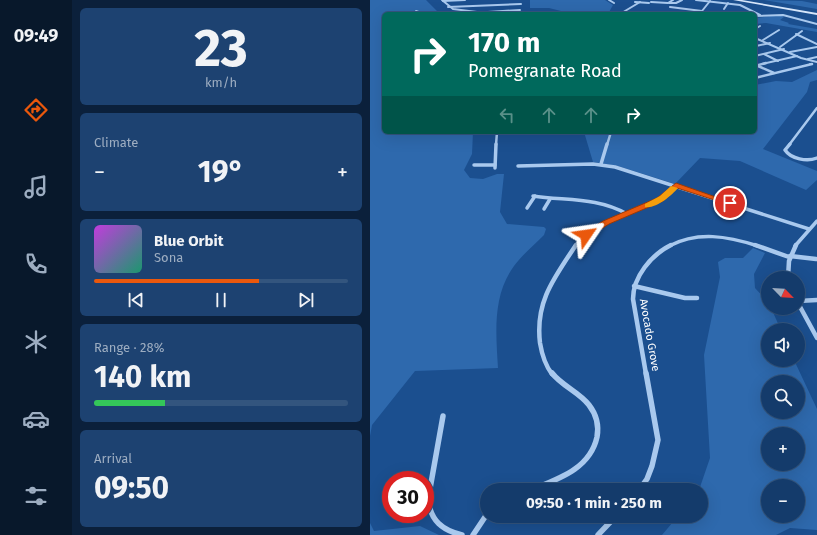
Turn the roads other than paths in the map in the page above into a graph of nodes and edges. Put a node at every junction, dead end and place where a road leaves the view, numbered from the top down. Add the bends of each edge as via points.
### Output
1 (442, 0) edge
2 (465, 0) edge
3 (609, 0) edge
4 (673, 0) edge
5 (682, 0) edge
6 (696, 0) edge
7 (735, 0) edge
8 (752, 0) edge
9 (710, 1) junction
10 (635, 2) dead end
11 (640, 2) junction
12 (651, 2) edge
13 (614, 3) dead end
14 (668, 3) junction
15 (728, 3) junction
16 (521, 4) dead end
17 (448, 6) junction
18 (647, 6) dead end
19 (670, 7) dead end
20 (724, 9) dead end
21 (520, 10) dead end
22 (773, 11) dead end
23 (474, 12) edge
24 (495, 12) edge
25 (623, 12) edge
26 (753, 12) edge
27 (817, 13) edge
28 (757, 14) edge
29 (773, 15) junction
30 (760, 16) joint
31 (817, 24) edge
32 (760, 26) dead end
33 (757, 28) edge
34 (778, 30) dead end
35 (802, 30) dead end
36 (796, 34) junction
37 (757, 38) edge
38 (763, 40) junction
39 (817, 40) edge
40 (810, 41) junction
41 (771, 42) junction
42 (757, 46) edge
43 (817, 46) edge
44 (780, 47) junction
45 (784, 49) junction
46 (790, 52) junction
47 (764, 54) junction
48 (757, 56) edge
49 (798, 56) junction
50 (817, 57) edge
51 (805, 59) junction
52 (779, 61) junction
53 (817, 62) edge
54 (758, 66) edge
55 (774, 73) junction
56 (757, 77) edge
57 (817, 108) edge
58 (497, 134) edge
59 (610, 134) edge
60 (817, 158) edge
61 (601, 164) junction
62 (474, 165) dead end
63 (518, 166) dead end
64 (676, 186) junction
65 (550, 199) junction
66 (528, 208) dead end
67 (544, 209) dead end
68 (627, 214) junction
69 (817, 221) edge
70 (809, 229) junction
71 (789, 256) junction
72 (816, 259) edge
73 (788, 271) edge
74 (634, 286) junction
75 (697, 298) dead end
76 (817, 300) edge
77 (805, 301) edge
78 (805, 315) edge
79 (817, 338) edge
80 (443, 416) dead end
81 (548, 483) edge
82 (643, 483) edge
83 (481, 523) edge
84 (609, 523) edge
85 (462, 535) edge
86 (473, 535) edge
87 (598, 535) edge

1 - 2 street
1 - 17 street
3 - 13 street
4 - 14 street
5 - 14 street via 678,3
6 - 9 street
7 - 27 main road
8 - 27 main road
9 - 15 street
9 - 19 street via 702,11
10 - 11 street
11 - 12 street
11 - 25 street
12 - 14 street
12 - 18 street
15 - 20 street
15 - 26 street
16 - 17 street
17 - 23 street via 456,10
21 - 24 street
22 - 29 street
28 - 30 street
29 - 30 street
29 - 31 street via 788,16
32 - 33 street
34 - 38 street
35 - 36 street
36 - 40 street
36 - 44 street
37 - 38 street
38 - 41 street
39 - 40 street
40 - 43 street
41 - 42 street
41 - 44 street
43 - 46 street
44 - 45 street
45 - 46 street
45 - 47 street
46 - 49 street
47 - 48 street
47 - 52 street
49 - 51 street
49 - 52 street
50 - 51 street
51 - 53 street
51 - 55 street via 812,64
52 - 54 street
54 - 55 street
55 - 56 street
57 - 60 street via 785,152 801,159
58 - 62 street via 495,166
59 - 61 street
61 - 63 street
61 - 64 street
64 - 68 street via 660,200
64 - 70 street
65 - 66 street via 534,196
65 - 67 street
65 - 68 street via 597,200
68 - 81 street via 586,235 553,280 542,303 539,315 543,360 557,379 588,404 596,418 598,429 595,446 584,463
69 - 70 street
70 - 71 street
71 - 72 street, Avocado Grove
71 - 73 street
71 - 74 street, Avocado Grove via 727,237 712,235 680,239 664,248 640,274
74 - 75 street via 685,298
74 - 82 street, Avocado Grove via 633,299 658,440 652,466
76 - 77 street
78 - 79 street
80 - 85 street via 428,500 429,510 433,520 442,528
83 - 86 street
84 - 87 street

